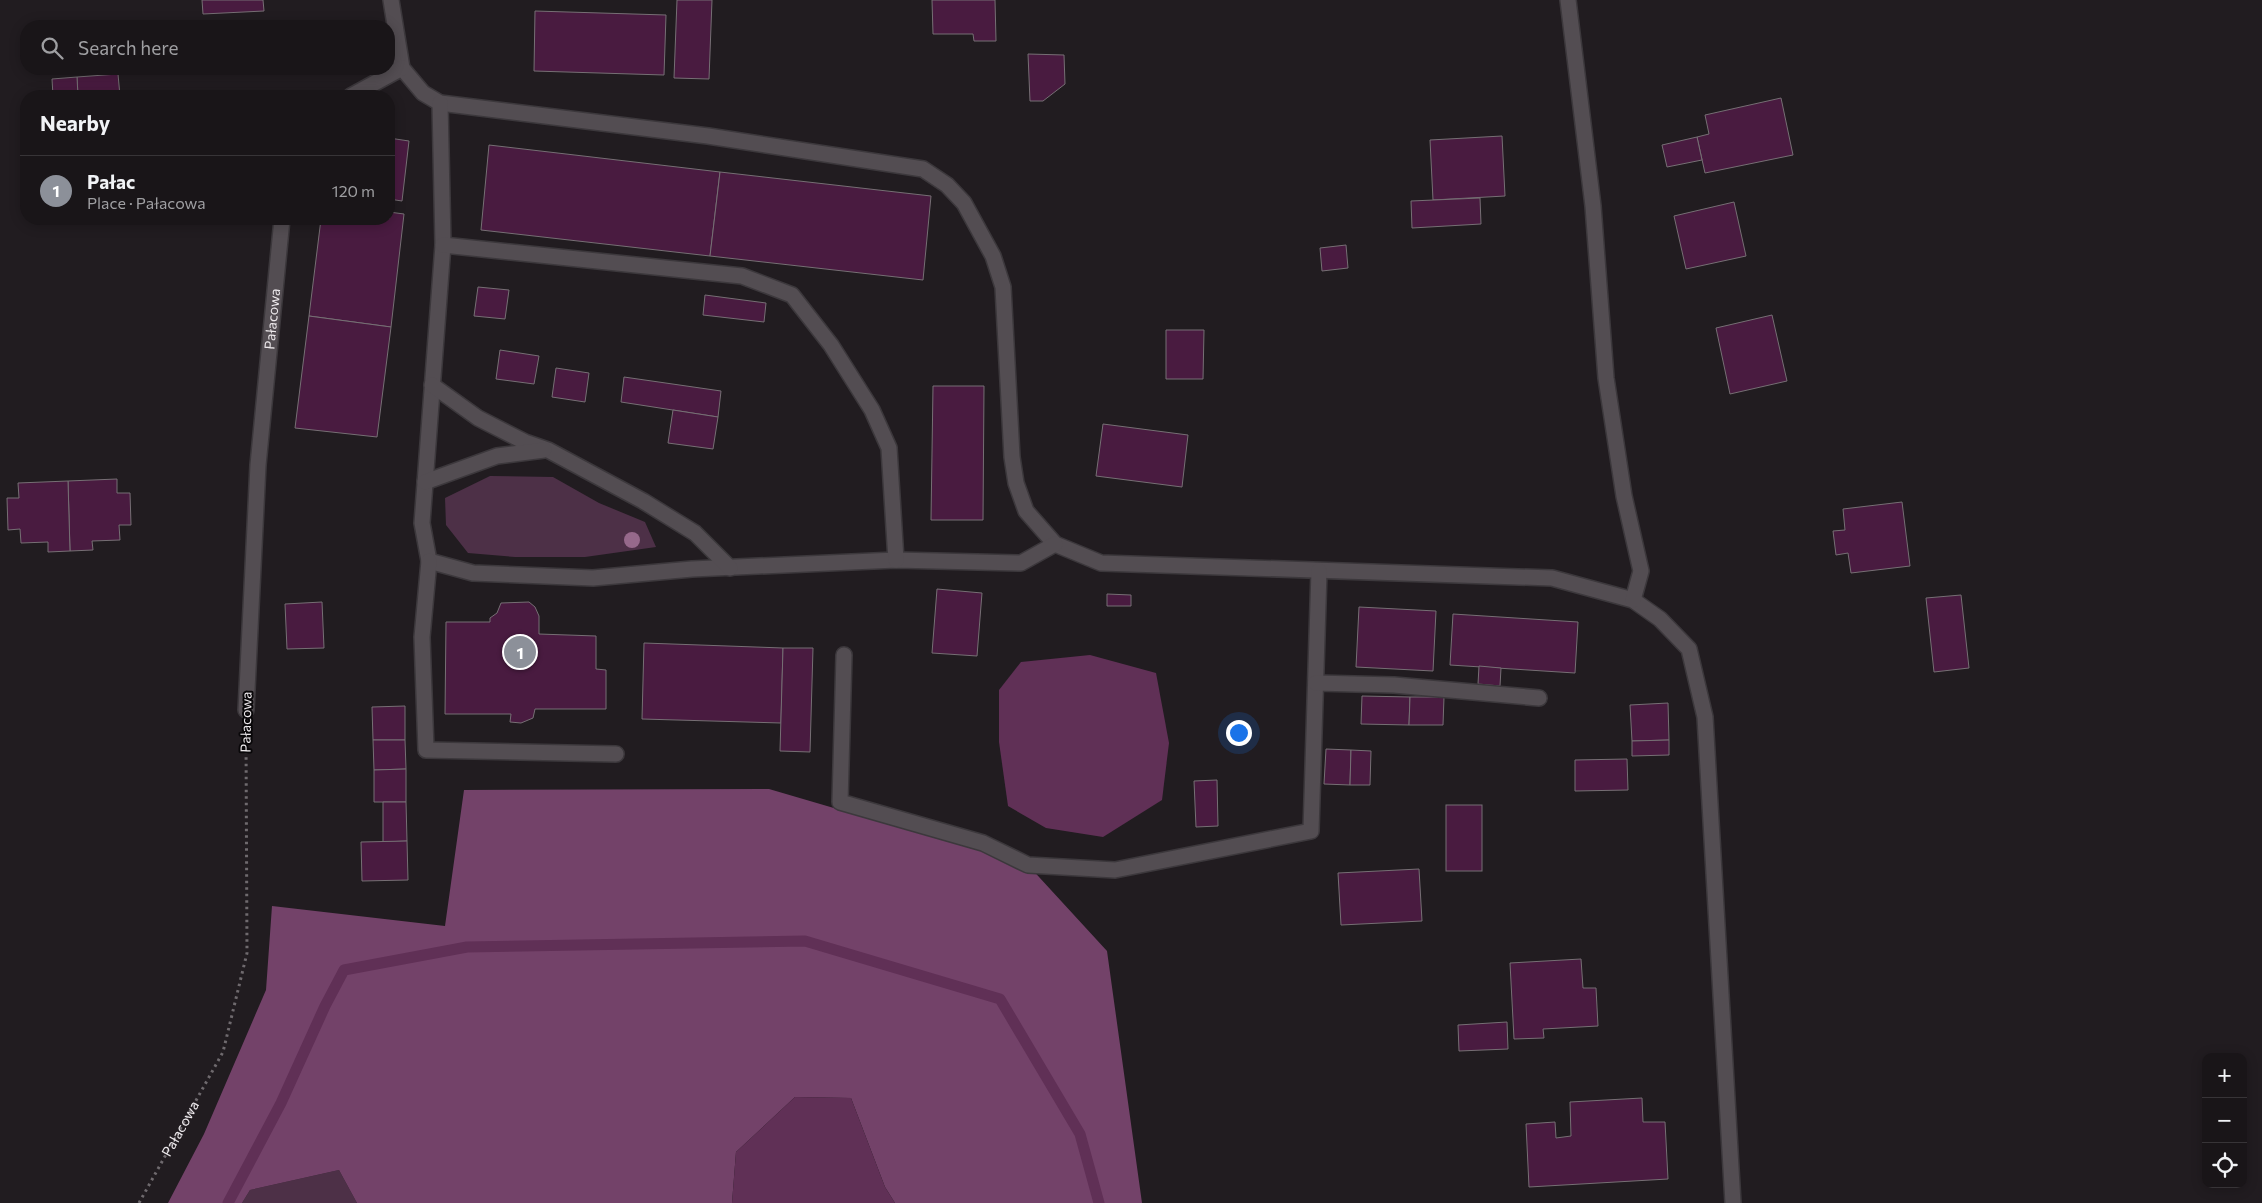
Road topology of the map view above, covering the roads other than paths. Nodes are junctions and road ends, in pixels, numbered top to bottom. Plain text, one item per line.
1 (391, 0) edge
2 (1568, 0) edge
3 (394, 20) edge
4 (395, 25) edge
5 (402, 68) junction
6 (395, 72) edge
7 (389, 75) edge
8 (362, 90) edge
9 (440, 103) junction
10 (281, 225) edge
11 (443, 245) junction
12 (432, 385) junction
13 (548, 450) junction
14 (425, 482) junction
15 (1055, 544) junction
16 (896, 560) junction
17 (429, 561) junction
18 (730, 568) junction
19 (1319, 571) junction
20 (1633, 600) junction
21 (844, 655) dead end
22 (1316, 683) junction
23 (1539, 698) dead end
24 (246, 710) road end
25 (616, 754) dead end
26 (1733, 1203) edge

1 - 3 street
2 - 20 street
4 - 5 street
5 - 6 street
5 - 9 street
7 - 8 street
9 - 11 street
9 - 15 street
10 - 24 street, Pałacowa
11 - 12 street
11 - 16 street
12 - 13 street
12 - 14 street
13 - 14 street
13 - 18 street
14 - 17 street
15 - 16 street
15 - 19 street
16 - 18 street
17 - 18 street
17 - 25 street
19 - 20 street
19 - 22 street
20 - 26 street
21 - 22 street
22 - 23 street

